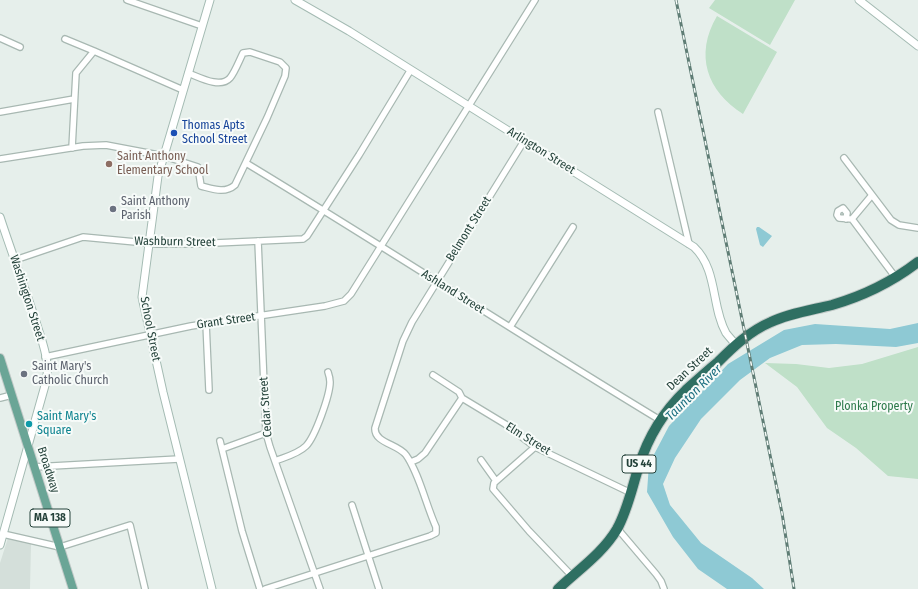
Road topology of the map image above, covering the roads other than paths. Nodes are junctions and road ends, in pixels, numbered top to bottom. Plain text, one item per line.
1 (127, 0) edge
2 (210, 0) edge
3 (295, 0) edge
4 (535, 0) edge
5 (859, 0) edge
6 (202, 26) junction
7 (0, 38) edge
8 (65, 39) dead end
9 (918, 46) edge
10 (20, 47) dead end
11 (94, 51) junction
12 (410, 70) junction
13 (188, 73) junction
14 (183, 90) junction
15 (74, 99) junction
16 (468, 106) junction
17 (0, 112) edge
18 (658, 112) dead end
19 (524, 141) junction
20 (72, 148) junction
21 (164, 156) junction
22 (844, 158) dead end
23 (0, 159) edge
24 (246, 163) junction
25 (872, 195) junction
26 (324, 210) junction
27 (0, 217) edge
28 (573, 227) dead end
29 (918, 228) edge
30 (258, 241) junction
31 (148, 244) junction
32 (689, 244) junction
33 (380, 247) junction
34 (15, 260) junction
35 (918, 262) edge
36 (896, 278) junction
37 (436, 282) junction
38 (262, 316) junction
39 (206, 323) junction
40 (510, 327) junction
41 (150, 335) junction
42 (736, 345) junction
43 (45, 356) junction
44 (0, 358) edge
45 (328, 372) dead end
46 (433, 374) dead end
47 (209, 390) dead end
48 (12, 395) junction
49 (0, 398) edge
50 (462, 398) junction
51 (660, 420) junction
52 (266, 433) junction
53 (220, 441) dead end
54 (28, 447) junction
55 (535, 447) junction
56 (222, 449) junction
57 (179, 459) junction
58 (481, 460) dead end
59 (275, 461) junction
60 (411, 462) junction
61 (34, 467) junction
62 (496, 481) junction
63 (631, 493) junction
64 (352, 505) dead end
65 (617, 528) junction
66 (3, 534) junction
67 (0, 545) edge
68 (60, 547) junction
69 (369, 556) junction
70 (315, 573) junction
71 (572, 576) junction
72 (561, 587) edge
73 (269, 588) edge
74 (73, 589) edge
75 (146, 589) edge
76 (212, 589) edge
77 (260, 589) edge
78 (320, 589) edge
79 (380, 589) edge
80 (664, 589) edge

1 - 6 street
2 - 6 street, School Street
3 - 12 street, Arlington Street
4 - 16 street, Grant Street
5 - 9 street
6 - 13 street, School Street
7 - 10 street
8 - 11 street
11 - 14 street
11 - 15 street
12 - 16 street, Arlington Street
12 - 26 street
13 - 14 street, School Street
13 - 24 street
14 - 21 street, School Street
15 - 17 street
15 - 20 street
16 - 19 street, Arlington Street
16 - 33 street, Grant Street
18 - 32 street
19 - 32 street, Arlington Street
19 - 37 street, Belmont Street
20 - 21 street
20 - 23 street
21 - 24 street
21 - 31 street, School Street
22 - 25 street
24 - 26 street, Ashland Street
25 - 29 street
25 - 36 street
26 - 30 street, Washburn Street
26 - 33 street, Ashland Street
27 - 34 street, Washington Street
28 - 40 street
30 - 31 street, Washburn Street
30 - 38 street, Cedar Street
31 - 34 street, Washburn Street
31 - 41 street, School Street
32 - 42 street, Arlington Street
33 - 37 street, Ashland Street
33 - 38 street, Grant Street
34 - 43 street, Washington Street
35 - 36 highway, Dean Street / US 44
36 - 42 highway, Dean Street / US 44
37 - 40 street, Ashland Street
37 - 60 street, Belmont Street
38 - 39 street, Grant Street
38 - 52 street, Cedar Street
39 - 41 street, Grant Street
39 - 47 street
40 - 51 street, Ashland Street
41 - 43 street, Grant Street
41 - 57 street, School Street
42 - 51 highway, Dean Street / US 44
43 - 54 street
44 - 48 main road, Broadway / MA 138
45 - 59 street
46 - 50 street, Elm Street
48 - 49 street
48 - 54 main road, Broadway / MA 138
50 - 55 street, Elm Street
50 - 60 street
51 - 63 highway, Dean Street / US 44
52 - 56 street
52 - 59 street, Cedar Street
53 - 56 street
54 - 61 main road, Broadway / MA 138
54 - 66 street
55 - 62 street
55 - 63 street, Elm Street
56 - 77 street
57 - 61 street
57 - 76 street, School Street
58 - 62 street
59 - 70 street, Cedar Street
60 - 69 street
61 - 68 main road, Broadway / MA 138
62 - 71 street
63 - 65 highway, Dean Street / US 44
64 - 69 street
65 - 71 highway, Dean Street / US 44
65 - 80 street
66 - 67 street
66 - 68 street
68 - 74 main road, Broadway / MA 138
68 - 75 street
69 - 70 street
69 - 79 street
70 - 73 street
70 - 78 street, Cedar Street
71 - 72 highway, Dean Street / US 44

